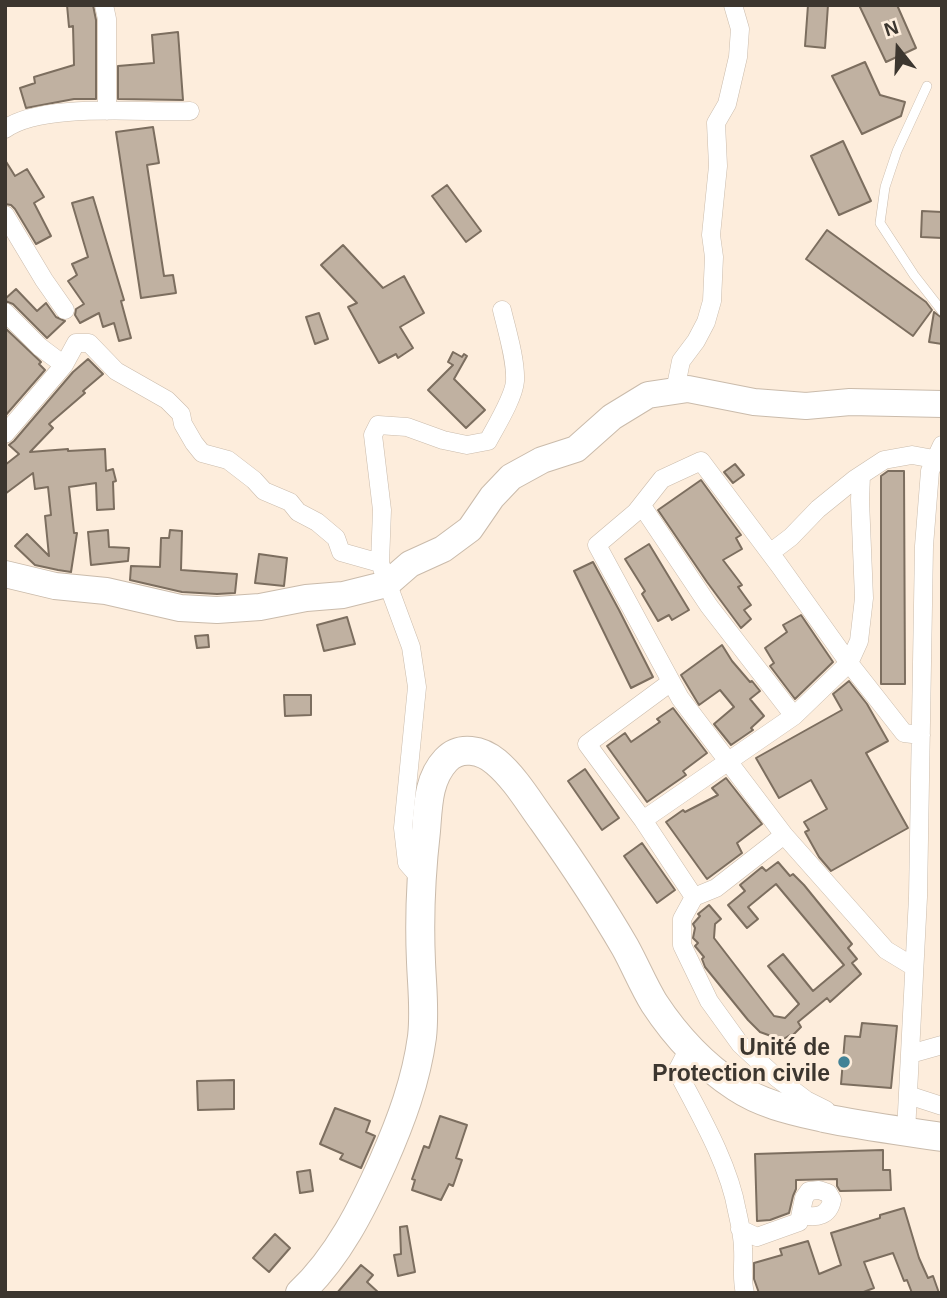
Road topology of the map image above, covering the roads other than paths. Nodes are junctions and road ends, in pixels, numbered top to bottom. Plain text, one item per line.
1 (104, 5) edge
2 (733, 5) edge
3 (927, 86) dead end
4 (107, 111) junction
5 (190, 111) dead end
6 (5, 129) edge
7 (5, 215) edge
8 (65, 310) dead end
9 (502, 310) dead end
10 (942, 311) edge
11 (5, 312) edge
12 (64, 365) junction
13 (675, 391) junction
14 (942, 404) edge
15 (5, 434) edge
16 (938, 452) edge
17 (861, 475) junction
18 (642, 506) junction
19 (926, 523) junction
20 (942, 538) edge
21 (770, 553) junction
22 (5, 573) edge
23 (383, 574) junction
24 (849, 663) junction
25 (671, 682) junction
26 (794, 716) junction
27 (921, 735) junction
28 (729, 761) junction
29 (643, 820) junction
30 (784, 835) junction
31 (421, 880) junction
32 (694, 897) junction
33 (914, 967) junction
34 (942, 1045) edge
35 (689, 1048) junction
36 (910, 1054) junction
37 (908, 1095) junction
38 (942, 1106) edge
39 (847, 1122) junction
40 (906, 1132) junction
41 (942, 1137) edge
42 (802, 1215) dead end
43 (740, 1229) junction
44 (300, 1293) edge
45 (745, 1293) edge

1 - 4 street
2 - 13 street
3 - 10 lane
4 - 5 street
4 - 6 street
7 - 8 street
9 - 23 street
11 - 12 street
12 - 15 street
12 - 23 street
13 - 14 street
13 - 23 street
16 - 17 street
16 - 19 street
17 - 21 street
17 - 24 street
18 - 21 street
18 - 25 street
18 - 26 street
19 - 20 street
19 - 27 street
21 - 24 street
22 - 23 street
23 - 31 street
24 - 26 street
24 - 27 street
25 - 28 street
25 - 29 street
26 - 28 street
27 - 33 street
28 - 29 street
28 - 30 street
29 - 32 street
30 - 32 street
30 - 33 street
31 - 35 main road
31 - 44 main road
32 - 39 street
33 - 36 street
34 - 36 street
35 - 39 main road
35 - 43 street
36 - 37 street
37 - 38 street
37 - 40 street
39 - 40 main road
40 - 41 main road
42 - 43 street
43 - 45 street

